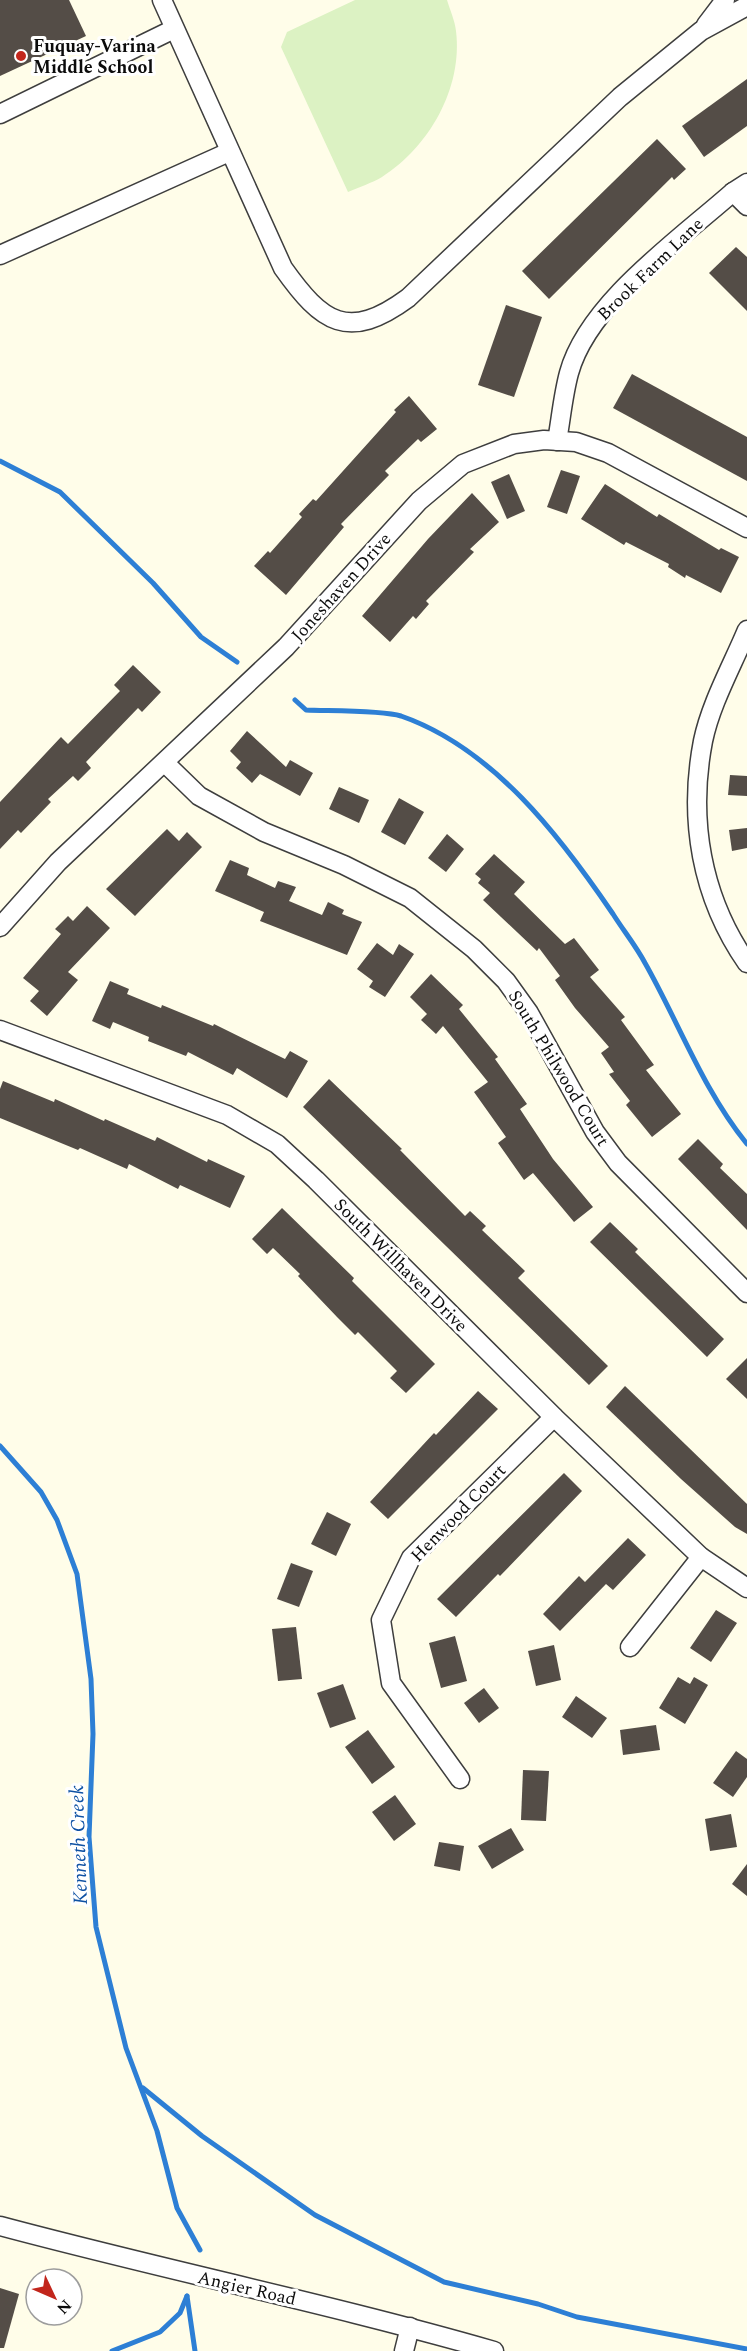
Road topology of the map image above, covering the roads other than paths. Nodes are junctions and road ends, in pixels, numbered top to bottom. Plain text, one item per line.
1 (162, 0) edge
2 (725, 0) edge
3 (747, 6) edge
4 (174, 29) junction
5 (701, 31) junction
6 (0, 114) edge
7 (230, 152) junction
8 (740, 187) edge
9 (747, 206) edge
10 (0, 255) edge
11 (556, 441) junction
12 (747, 528) edge
13 (747, 630) edge
14 (165, 763) junction
15 (0, 927) edge
16 (747, 963) edge
17 (0, 1030) edge
18 (747, 1293) edge
19 (554, 1417) junction
20 (701, 1557) junction
21 (747, 1588) edge
22 (630, 1647) dead end
23 (460, 1779) dead end
24 (0, 2226) edge
25 (410, 2326) junction
26 (404, 2351) edge
27 (494, 2351) edge

1 - 4 street
2 - 5 street
3 - 5 street
4 - 6 street
4 - 7 street
5 - 7 street
7 - 10 street
8 - 9 street
8 - 11 street, Brook Farm Lane
11 - 12 street, Joneshaven Drive
11 - 14 street, Joneshaven Drive
13 - 16 street
14 - 15 street, Joneshaven Drive
14 - 18 street, South Philwood Court
17 - 19 street, South Willhaven Drive
19 - 20 street, South Willhaven Drive
19 - 23 street, Henwood Court
20 - 21 street, South Willhaven Drive
20 - 22 street
24 - 25 street, Angier Road
25 - 26 street
25 - 27 street, Angier Road

